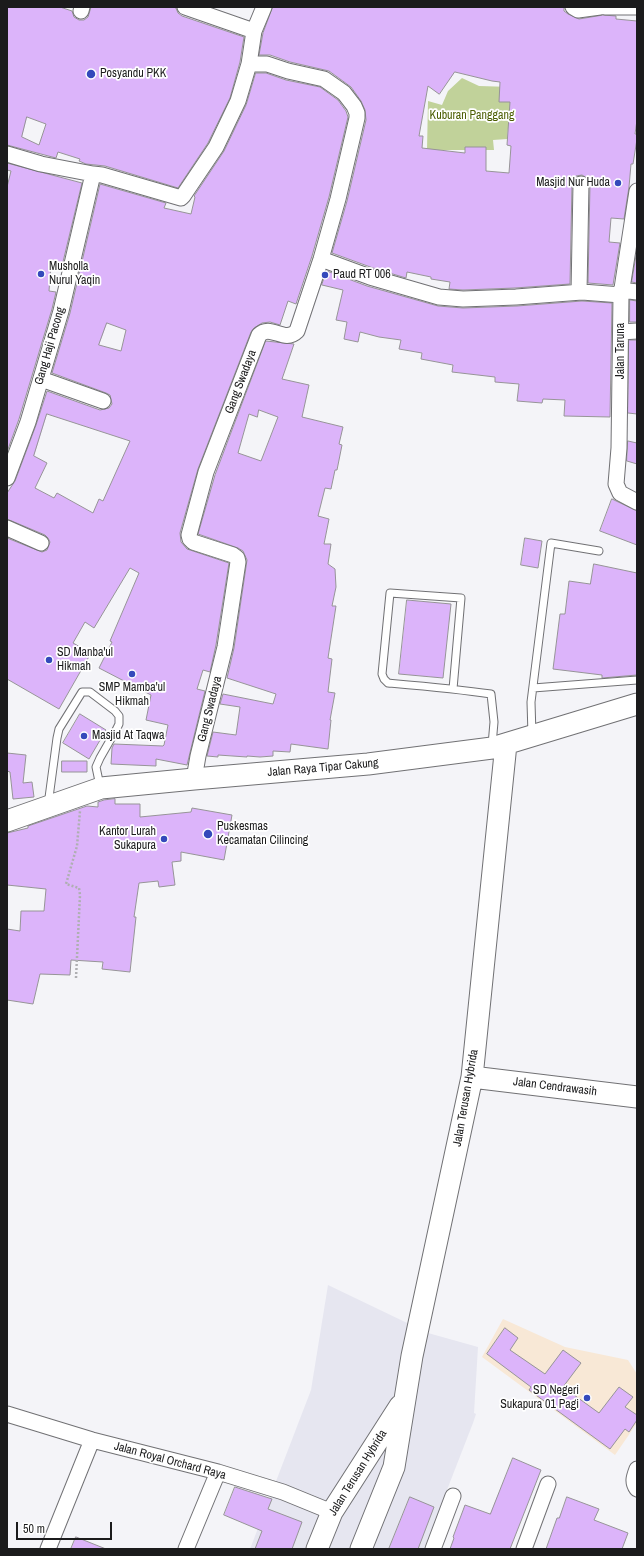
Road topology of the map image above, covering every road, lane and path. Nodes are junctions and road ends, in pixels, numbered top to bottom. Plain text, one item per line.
1 (185, 7) edge
2 (264, 7) edge
3 (573, 7) edge
4 (600, 7) edge
5 (605, 7) edge
6 (637, 7) edge
7 (254, 31) junction
8 (249, 64) junction
9 (7, 154) edge
10 (97, 174) junction
11 (581, 184) dead end
12 (637, 191) edge
13 (321, 259) junction
14 (579, 292) junction
15 (637, 292) edge
16 (621, 293) junction
17 (637, 331) edge
18 (621, 332) junction
19 (41, 379) junction
20 (103, 401) dead end
21 (7, 478) edge
22 (637, 502) edge
23 (7, 528) edge
24 (42, 543) dead end
25 (599, 551) dead end
26 (637, 680) edge
27 (533, 688) junction
28 (452, 689) junction
29 (637, 704) edge
30 (532, 736) junction
31 (499, 746) junction
32 (194, 779) junction
33 (101, 788) junction
34 (79, 795) junction
35 (47, 807) junction
36 (7, 821) edge
37 (76, 978) dead end
38 (472, 1077) junction
39 (637, 1097) edge
40 (404, 1400) junction
41 (7, 1414) edge
42 (92, 1440) junction
43 (637, 1469) edge
44 (218, 1472) junction
45 (548, 1484) dead end
46 (635, 1487) edge
47 (453, 1496) dead end
48 (332, 1512) junction
49 (48, 1549) edge
50 (186, 1549) edge
51 (318, 1549) edge
52 (361, 1549) edge
53 (433, 1549) edge
54 (524, 1549) edge

1 - 7 street
2 - 7 street
3 - 4 street
5 - 6 street
7 - 8 street
8 - 10 street
8 - 13 street, Gang Swadaya
9 - 10 street
10 - 19 street, Gang Haji Pacong
11 - 14 street
12 - 16 street, Jalan Taruna
13 - 14 street
13 - 32 street, Gang Swadaya
14 - 16 street
15 - 16 street
16 - 18 street, Jalan Taruna
17 - 18 street
18 - 22 street, Jalan Taruna
19 - 20 street
19 - 21 street, Gang Haji Pacong
23 - 24 street
25 - 27 lane
26 - 27 lane
27 - 30 lane
28 - 28 lane
28 - 31 lane
29 - 30 street, Jalan Raya Tipar Cakung
30 - 31 street, Jalan Raya Tipar Cakung
31 - 32 street, Jalan Raya Tipar Cakung
31 - 38 street, Jalan Terusan Hybrida
32 - 33 street, Jalan Raya Tipar Cakung
33 - 34 street, Jalan Raya Tipar Cakung
33 - 35 lane
34 - 35 street, Jalan Raya Tipar Cakung
34 - 37 path
35 - 36 street, Jalan Raya Tipar Cakung
38 - 39 street, Jalan Cendrawasih
38 - 40 street, Jalan Terusan Hybrida
40 - 48 street, Jalan Terusan Hybrida
40 - 52 street, Jalan Terusan Hybrida
41 - 42 street, Jalan Royal Orchard Raya
42 - 44 street, Jalan Royal Orchard Raya
42 - 49 street
43 - 46 street
44 - 48 street, Jalan Royal Orchard Raya
44 - 50 street
45 - 54 street
47 - 53 street
48 - 51 street, Jalan Terusan Hybrida

